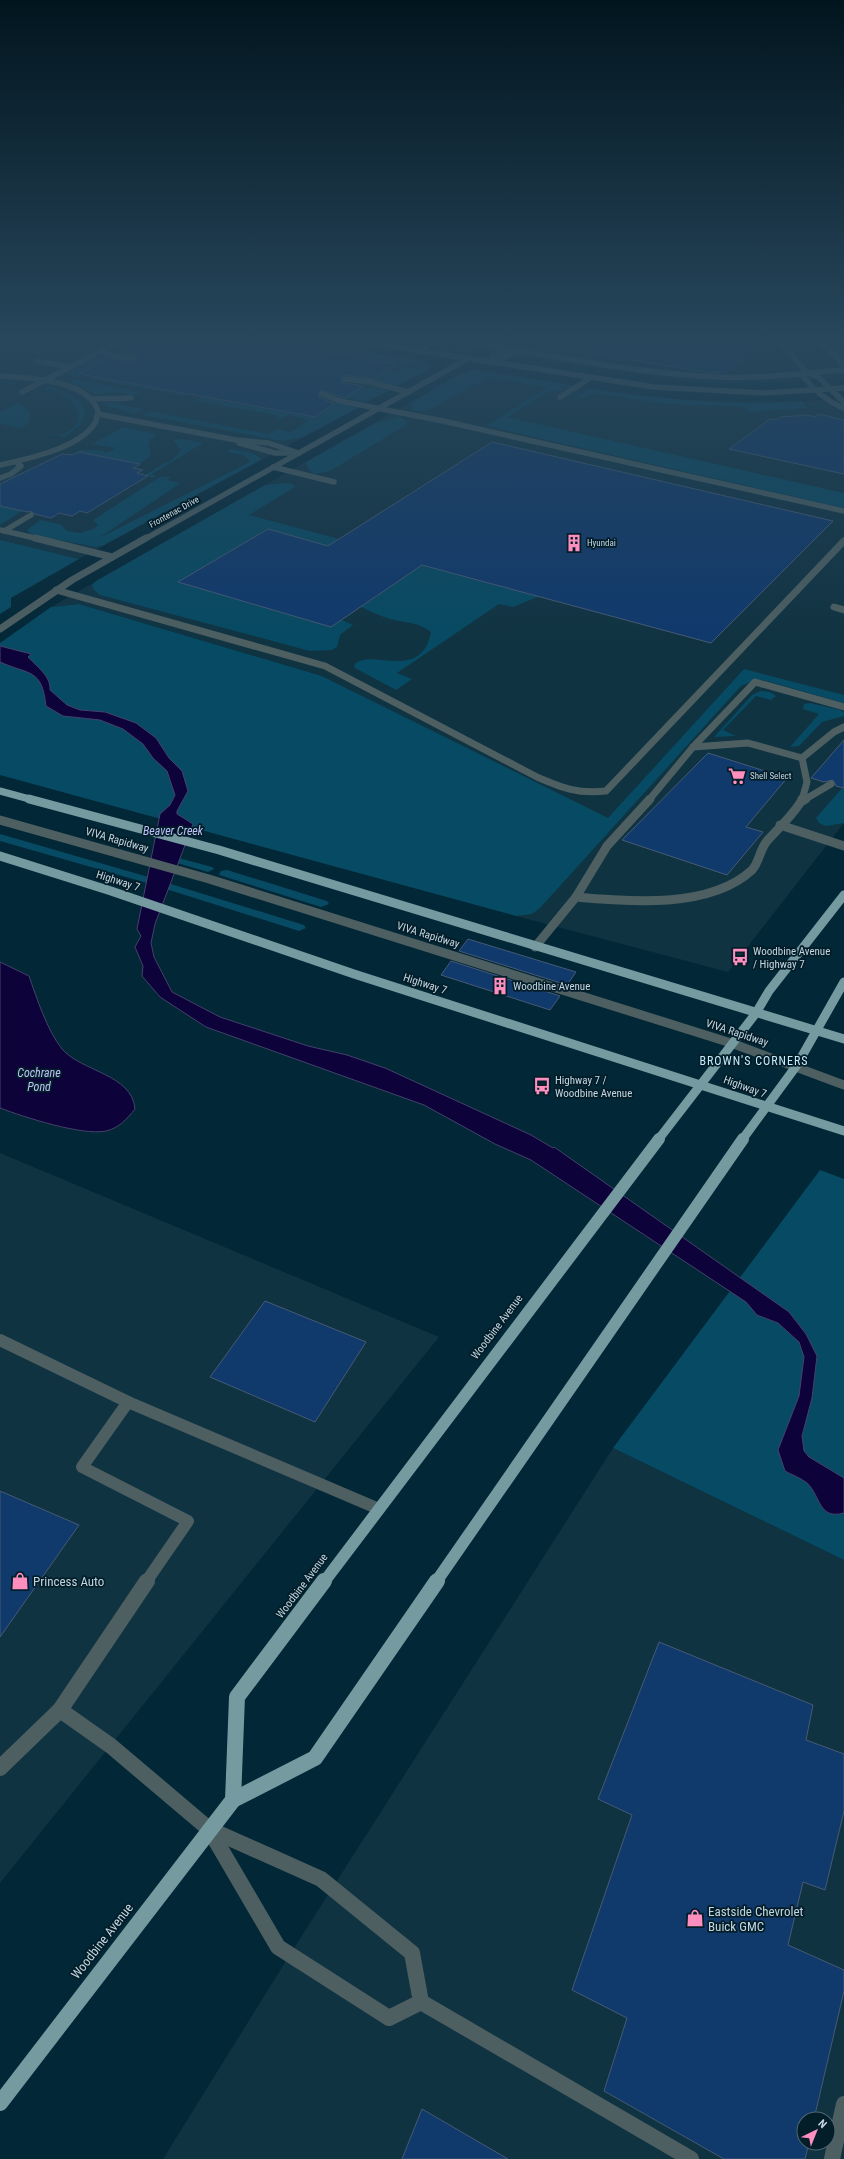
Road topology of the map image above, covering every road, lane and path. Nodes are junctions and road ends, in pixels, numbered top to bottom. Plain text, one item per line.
1 (77, 440) edge
2 (235, 440) edge
3 (323, 440) edge
4 (525, 440) edge
5 (299, 453) junction
6 (16, 462) junction
7 (0, 465) edge
8 (273, 467) junction
9 (0, 478) edge
10 (334, 482) dead end
11 (844, 511) edge
12 (30, 515) dead end
13 (2, 531) edge
14 (844, 541) edge
15 (112, 557) junction
16 (56, 590) junction
17 (834, 608) dead end
18 (844, 610) edge
19 (0, 629) edge
20 (844, 707) edge
21 (844, 727) edge
22 (693, 747) junction
23 (802, 758) junction
24 (831, 784) dead end
25 (0, 791) edge
26 (801, 802) junction
27 (0, 820) edge
28 (780, 825) junction
29 (844, 846) edge
30 (0, 856) edge
31 (844, 895) edge
32 (576, 898) junction
33 (535, 947) junction
34 (844, 982) edge
35 (756, 1013) junction
36 (818, 1031) junction
37 (844, 1039) edge
38 (731, 1043) junction
39 (797, 1066) junction
40 (701, 1084) junction
41 (844, 1085) edge
42 (766, 1107) junction
43 (844, 1131) edge
44 (0, 1340) edge
45 (128, 1402) junction
46 (379, 1509) junction
47 (60, 1710) junction
48 (0, 1768) edge
49 (232, 1800) junction
50 (210, 1830) junction
51 (422, 2002) junction
52 (0, 2103) edge
53 (844, 2104) edge
54 (691, 2159) edge
55 (832, 2159) edge

1 - 6 street
2 - 5 street
3 - 5 street, Frontenac Drive
4 - 11 street
5 - 8 street, Frontenac Drive
6 - 7 street
6 - 9 street
8 - 10 street
8 - 15 street, Frontenac Drive
12 - 13 street
13 - 15 street
14 - 16 street
15 - 16 street, Frontenac Drive
16 - 19 street, Frontenac Drive
17 - 18 street
20 - 22 street
21 - 23 street
22 - 23 street
22 - 32 street
23 - 26 street
24 - 26 street
25 - 33 main road
26 - 28 street
27 - 38 street, VIVA Rapidway
28 - 29 street
28 - 32 street
30 - 40 main road, Highway 7
31 - 35 main road, Woodbine Avenue
32 - 33 street
33 - 35 main road
34 - 36 main road, Woodbine Avenue
35 - 36 main road
35 - 38 main road, Woodbine Avenue
36 - 37 main road
36 - 39 main road, Woodbine Avenue
38 - 39 street, VIVA Rapidway
38 - 40 main road, Woodbine Avenue
39 - 41 street, VIVA Rapidway
39 - 42 main road, Woodbine Avenue
40 - 42 main road, Highway 7
40 - 46 main road, Woodbine Avenue
42 - 43 main road, Highway 7
42 - 49 main road, Woodbine Avenue
44 - 45 street
45 - 46 street
45 - 47 street
46 - 49 main road, Woodbine Avenue
47 - 48 street
47 - 50 street
49 - 50 main road, Woodbine Avenue
50 - 51 street
50 - 51 street
50 - 52 main road, Woodbine Avenue
51 - 54 street
53 - 55 street

